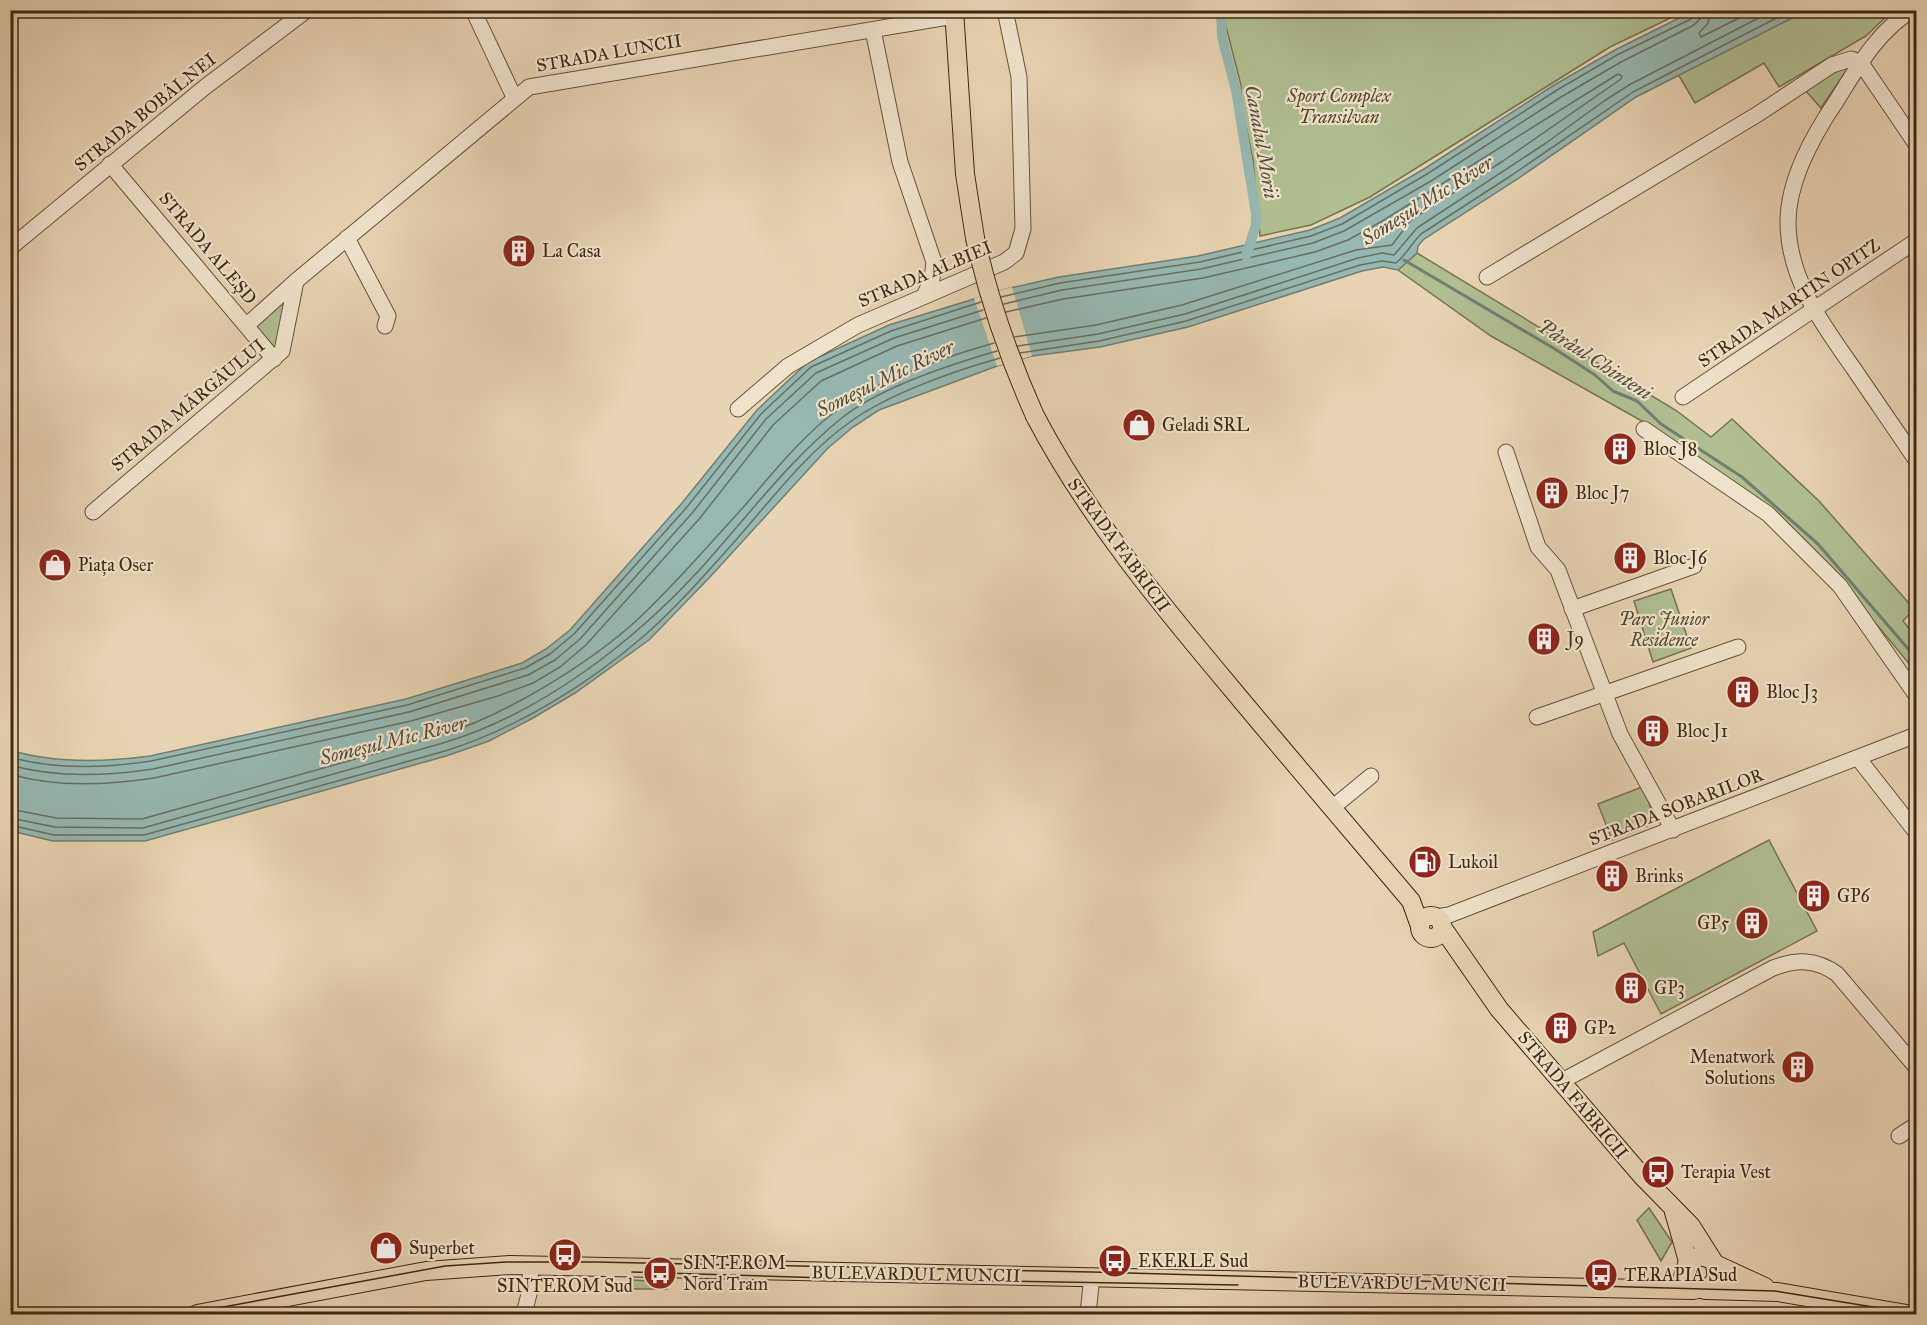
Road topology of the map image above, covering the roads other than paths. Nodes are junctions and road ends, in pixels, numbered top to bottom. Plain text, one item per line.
1 (473, 10) edge
2 (1005, 10) edge
3 (1913, 10) edge
4 (301, 12) edge
5 (954, 13) edge
6 (873, 30) junction
7 (1861, 63) junction
8 (514, 97) junction
9 (1917, 144) edge
10 (110, 164) junction
11 (347, 238) junction
12 (1917, 241) edge
13 (10, 248) edge
14 (934, 262) junction
15 (1487, 278) dead end
16 (965, 279) junction
17 (296, 281) junction
18 (925, 294) junction
19 (1813, 310) junction
20 (247, 325) junction
21 (385, 326) dead end
22 (274, 359) junction
23 (1683, 397) dead end
24 (738, 409) dead end
25 (1644, 429) dead end
26 (1506, 452) dead end
27 (1917, 460) edge
28 (93, 512) dead end
29 (1694, 566) dead end
30 (1572, 609) junction
31 (1738, 647) dead end
32 (1604, 694) junction
33 (1917, 695) edge
34 (1536, 717) dead end
35 (1917, 735) edge
36 (1858, 758) junction
37 (1371, 776) dead end
38 (1332, 807) junction
39 (1673, 830) junction
40 (1917, 832) edge
41 (1436, 923) junction
42 (1917, 1067) edge
43 (1562, 1081) junction
44 (1917, 1125) edge
45 (1899, 1136) dead end
46 (1673, 1211) junction
47 (1713, 1262) junction
48 (1687, 1263) junction
49 (531, 1266) junction
50 (1092, 1276) junction
51 (1640, 1288) junction
52 (1700, 1290) junction
53 (1778, 1292) junction
54 (198, 1314) edge
55 (524, 1314) edge
56 (1088, 1314) edge
57 (1907, 1314) edge

1 - 8 street
2 - 16 street, STRADA ALBIEI
3 - 7 street
4 - 10 street, STRADA BOBÂLNEI
5 - 6 street, STRADA LUNCII
5 - 38 main road, STRADA FABRICII, bridge
6 - 8 street, STRADA LUNCII
6 - 14 street
7 - 9 street
7 - 15 street
7 - 19 street
8 - 11 street, STRADA LUNCII
10 - 13 street, STRADA BOBÂLNEI
10 - 20 street, STRADA ALEȘD
11 - 17 street, STRADA LUNCII
11 - 21 street
12 - 19 street, STRADA MARTIN OPITZ
14 - 16 street
14 - 18 street
16 - 18 street, STRADA ALBIEI
17 - 20 street, STRADA LUNCII
17 - 22 street, STRADA MĂRGĂULUI
18 - 24 street, STRADA ALBIEI
19 - 23 street, STRADA MARTIN OPITZ
19 - 27 street
20 - 22 street, STRADA ALEȘD
22 - 28 street, STRADA MĂRGĂULUI
25 - 33 street
26 - 30 street
29 - 30 street
30 - 32 street
31 - 32 street
32 - 34 street
32 - 39 street
35 - 36 street, STRADA SOBARILOR
36 - 39 street, STRADA SOBARILOR
36 - 40 street
37 - 38 street
38 - 41 main road, STRADA FABRICII
39 - 41 street, STRADA SOBARILOR
41 - 43 main road, STRADA FABRICII
42 - 43 street
43 - 46 main road, STRADA FABRICII
44 - 45 street
46 - 47 main road, STRADA FABRICII
46 - 48 main road, STRADA FABRICII
47 - 48 main road
47 - 52 main road
47 - 53 main road, BULEVARDUL MUNCII
48 - 51 main road, BULEVARDUL MUNCII
48 - 52 main road
49 - 50 main road, BULEVARDUL MUNCII
49 - 54 main road, BULEVARDUL MUNCII
49 - 55 street
50 - 51 main road, BULEVARDUL MUNCII
50 - 56 street
51 - 52 main road, BULEVARDUL MUNCII
52 - 53 main road, BULEVARDUL MUNCII
53 - 57 main road, BULEVARDUL MUNCII

